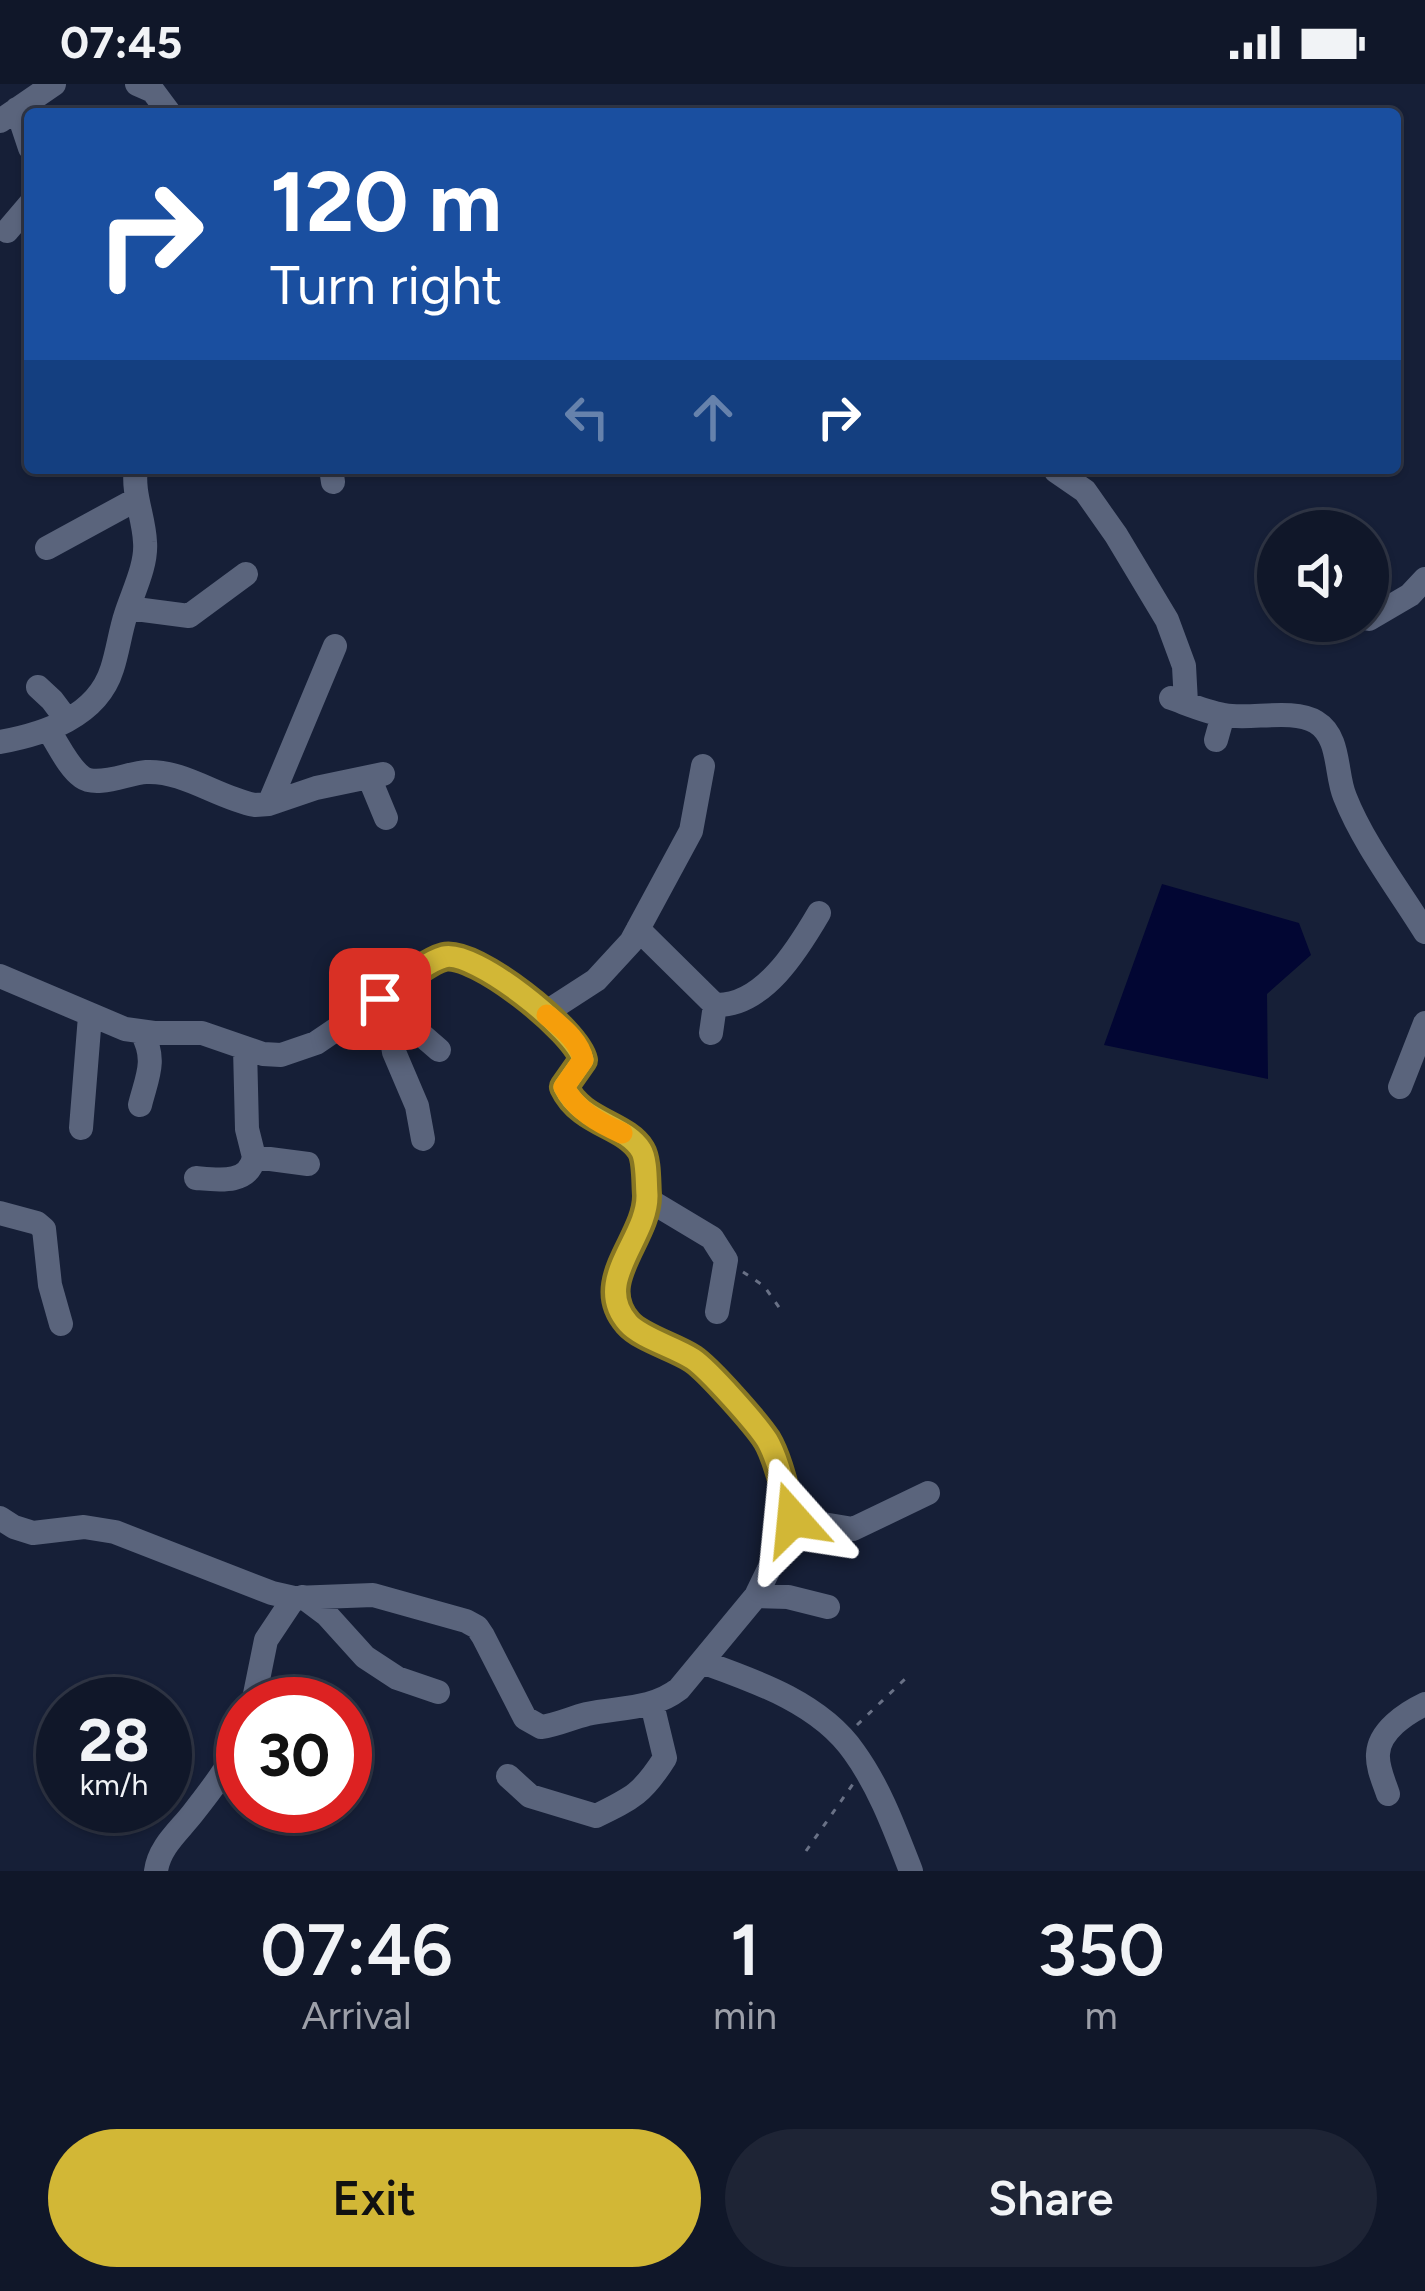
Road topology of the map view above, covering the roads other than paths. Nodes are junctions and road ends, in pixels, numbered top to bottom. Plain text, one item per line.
1 (54, 84) edge
2 (136, 84) edge
3 (166, 108) edge
4 (9, 115) edge
5 (24, 211) edge
6 (8, 231) dead end
7 (136, 474) edge
8 (1061, 474) edge
9 (137, 499) junction
10 (47, 548) dead end
11 (246, 574) dead end
12 (1425, 579) edge
13 (128, 608) junction
14 (1389, 608) edge
15 (335, 646) dead end
16 (38, 687) dead end
17 (58, 725) junction
18 (0, 742) edge
19 (703, 766) dead end
20 (268, 804) junction
21 (386, 818) dead end
22 (819, 913) dead end
23 (638, 929) junction
24 (1425, 932) edge
25 (0, 976) edge
26 (380, 999) junction
27 (715, 1006) junction
28 (545, 1013) junction
29 (90, 1016) junction
30 (407, 1023) junction
31 (1425, 1023) edge
32 (142, 1033) junction
33 (711, 1033) dead end
34 (245, 1048) junction
35 (439, 1050) dead end
36 (1400, 1087) dead end
37 (140, 1105) dead end
38 (81, 1128) dead end
39 (423, 1139) dead end
40 (254, 1157) junction
41 (308, 1164) dead end
42 (196, 1178) dead end
43 (647, 1199) junction
44 (0, 1213) edge
45 (717, 1312) dead end
46 (61, 1324) dead end
47 (928, 1493) dead end
48 (0, 1518) edge
49 (793, 1519) junction
50 (756, 1596) junction
51 (299, 1597) junction
52 (828, 1607) dead end
53 (701, 1662) junction
54 (258, 1677) edge
55 (438, 1692) dead end
56 (652, 1704) junction
57 (1425, 1704) edge
58 (508, 1776) dead end
59 (216, 1779) edge
60 (1388, 1794) dead end
61 (156, 1871) edge
62 (911, 1871) edge

1 - 4 street
2 - 3 street
5 - 6 street
7 - 9 street
8 - 24 street
9 - 10 street
9 - 13 street
11 - 13 street
12 - 14 street
13 - 17 street
15 - 20 street
16 - 17 street
17 - 18 street
17 - 20 street
19 - 23 street
20 - 21 street
22 - 27 street
23 - 27 street
23 - 28 street
25 - 29 street
26 - 28 street
26 - 30 street
26 - 34 street
27 - 33 street
28 - 43 street
29 - 32 street
29 - 38 street
30 - 35 street
30 - 39 street
31 - 36 street
32 - 34 street
32 - 37 street
34 - 40 street
40 - 41 street
40 - 42 street
43 - 45 street
43 - 49 street
44 - 46 street
47 - 49 street
48 - 51 street
49 - 50 street
50 - 52 street
50 - 53 street
51 - 54 street
51 - 55 street
51 - 56 street
53 - 56 street
53 - 62 street
56 - 58 street
57 - 60 street
59 - 61 street

